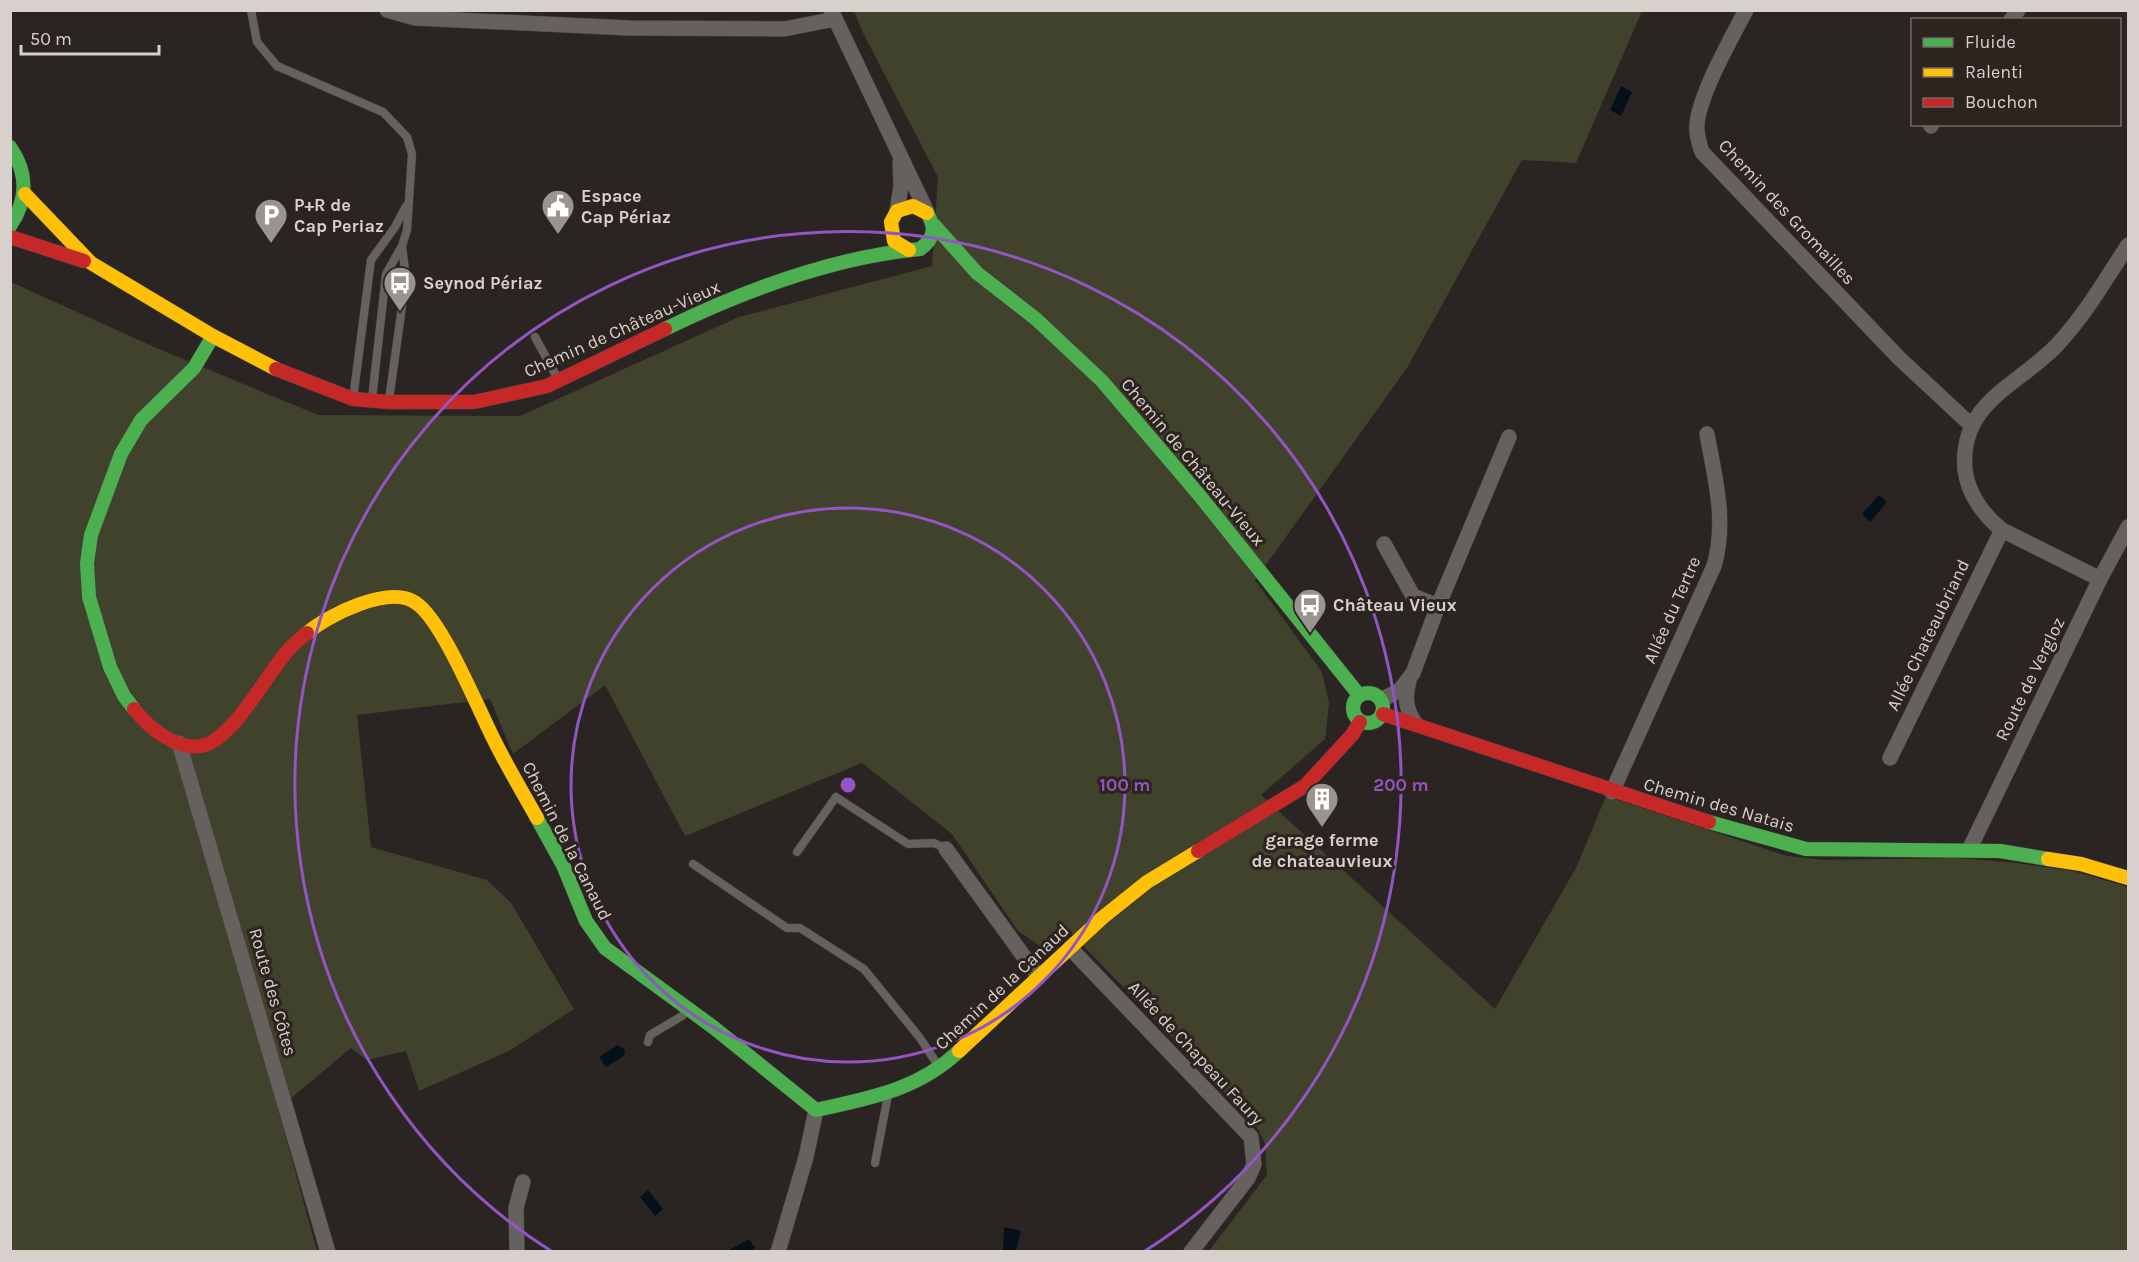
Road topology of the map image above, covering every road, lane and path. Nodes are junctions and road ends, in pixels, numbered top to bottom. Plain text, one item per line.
1 (251, 10) edge
2 (387, 10) edge
3 (1746, 10) edge
4 (833, 15) edge
5 (10, 147) edge
6 (899, 156) junction
7 (25, 194) junction
8 (407, 205) junction
9 (894, 217) junction
10 (931, 218) junction
11 (10, 226) edge
12 (10, 237) edge
13 (2128, 245) edge
14 (402, 246) junction
15 (915, 249) junction
16 (837, 262) junction
17 (91, 263) junction
18 (977, 273) junction
19 (213, 336) junction
20 (536, 337) dead end
21 (558, 380) junction
22 (353, 399) junction
23 (372, 401) junction
24 (389, 402) junction
25 (1971, 424) junction
26 (1707, 434) dead end
27 (1509, 437) dead end
28 (2128, 527) edge
29 (2002, 530) junction
30 (1384, 544) dead end
31 (2100, 579) junction
32 (1438, 606) junction
33 (1410, 679) junction
34 (1359, 695) junction
35 (1382, 707) junction
36 (1360, 722) junction
37 (1415, 723) junction
38 (179, 743) junction
39 (1890, 758) dead end
40 (1612, 792) junction
41 (946, 849) joint
42 (1969, 850) junction
43 (797, 852) dead end
44 (693, 864) dead end
45 (2128, 878) edge
46 (1071, 948) junction
47 (1038, 976) junction
48 (688, 1008) junction
49 (648, 1042) dead end
50 (940, 1069) junction
51 (888, 1094) junction
52 (816, 1110) junction
53 (875, 1163) dead end
54 (523, 1182) dead end
55 (328, 1251) edge
56 (517, 1251) edge
57 (778, 1251) edge
58 (1191, 1251) edge

1 - 8 lane
2 - 4 street
3 - 25 street, Chemin des Gromailles
4 - 6 street
5 - 7 street
6 - 9 street
6 - 10 street
7 - 11 street
7 - 17 street, Chemin de Château-Vieux
8 - 14 lane
8 - 22 lane
9 - 10 street
9 - 15 street
9 - 16 street, Chemin de Château-Vieux
10 - 15 street
10 - 18 street, Chemin de Château-Vieux
12 - 17 street, Chemin de Château-Vieux
13 - 25 street
14 - 23 lane
14 - 24 lane
15 - 16 street, Chemin de Château-Vieux
15 - 18 street, Chemin de Château-Vieux
16 - 21 street, Chemin de Château-Vieux
17 - 19 street, Chemin de Château-Vieux
18 - 34 street, Chemin de Château-Vieux
19 - 22 street, Chemin de Château-Vieux
19 - 38 street, Chemin de la Canaud
20 - 21 lane
21 - 24 street, Chemin de Château-Vieux
22 - 23 street, Chemin de Château-Vieux
23 - 24 street, Chemin de Château-Vieux
25 - 29 street
26 - 40 street, Allée du Tertre
27 - 32 street
28 - 31 street, Route de Vergloz
29 - 31 street
29 - 39 street, Allée Chateaubriand
30 - 32 street
31 - 42 street, Route de Vergloz
32 - 33 street
33 - 35 street
33 - 37 street
34 - 35 street
34 - 36 street
35 - 36 street
35 - 37 street, Chemin des Natais
36 - 46 street, Chemin de la Canaud
37 - 40 street, Chemin des Natais
38 - 48 street, Chemin de la Canaud
38 - 55 street, Route des Côtes
40 - 42 street, Chemin des Natais
41 - 43 lane
41 - 47 street
42 - 45 street, Chemin des Natais
44 - 50 lane
46 - 47 street, Chemin de la Canaud
46 - 58 street, Allée de Chapeau Faury
47 - 50 street, Chemin de la Canaud
48 - 49 lane
48 - 52 street, Chemin de la Canaud
50 - 51 street, Chemin de la Canaud
51 - 52 street, Chemin de la Canaud
51 - 53 lane
52 - 57 street
54 - 56 street

